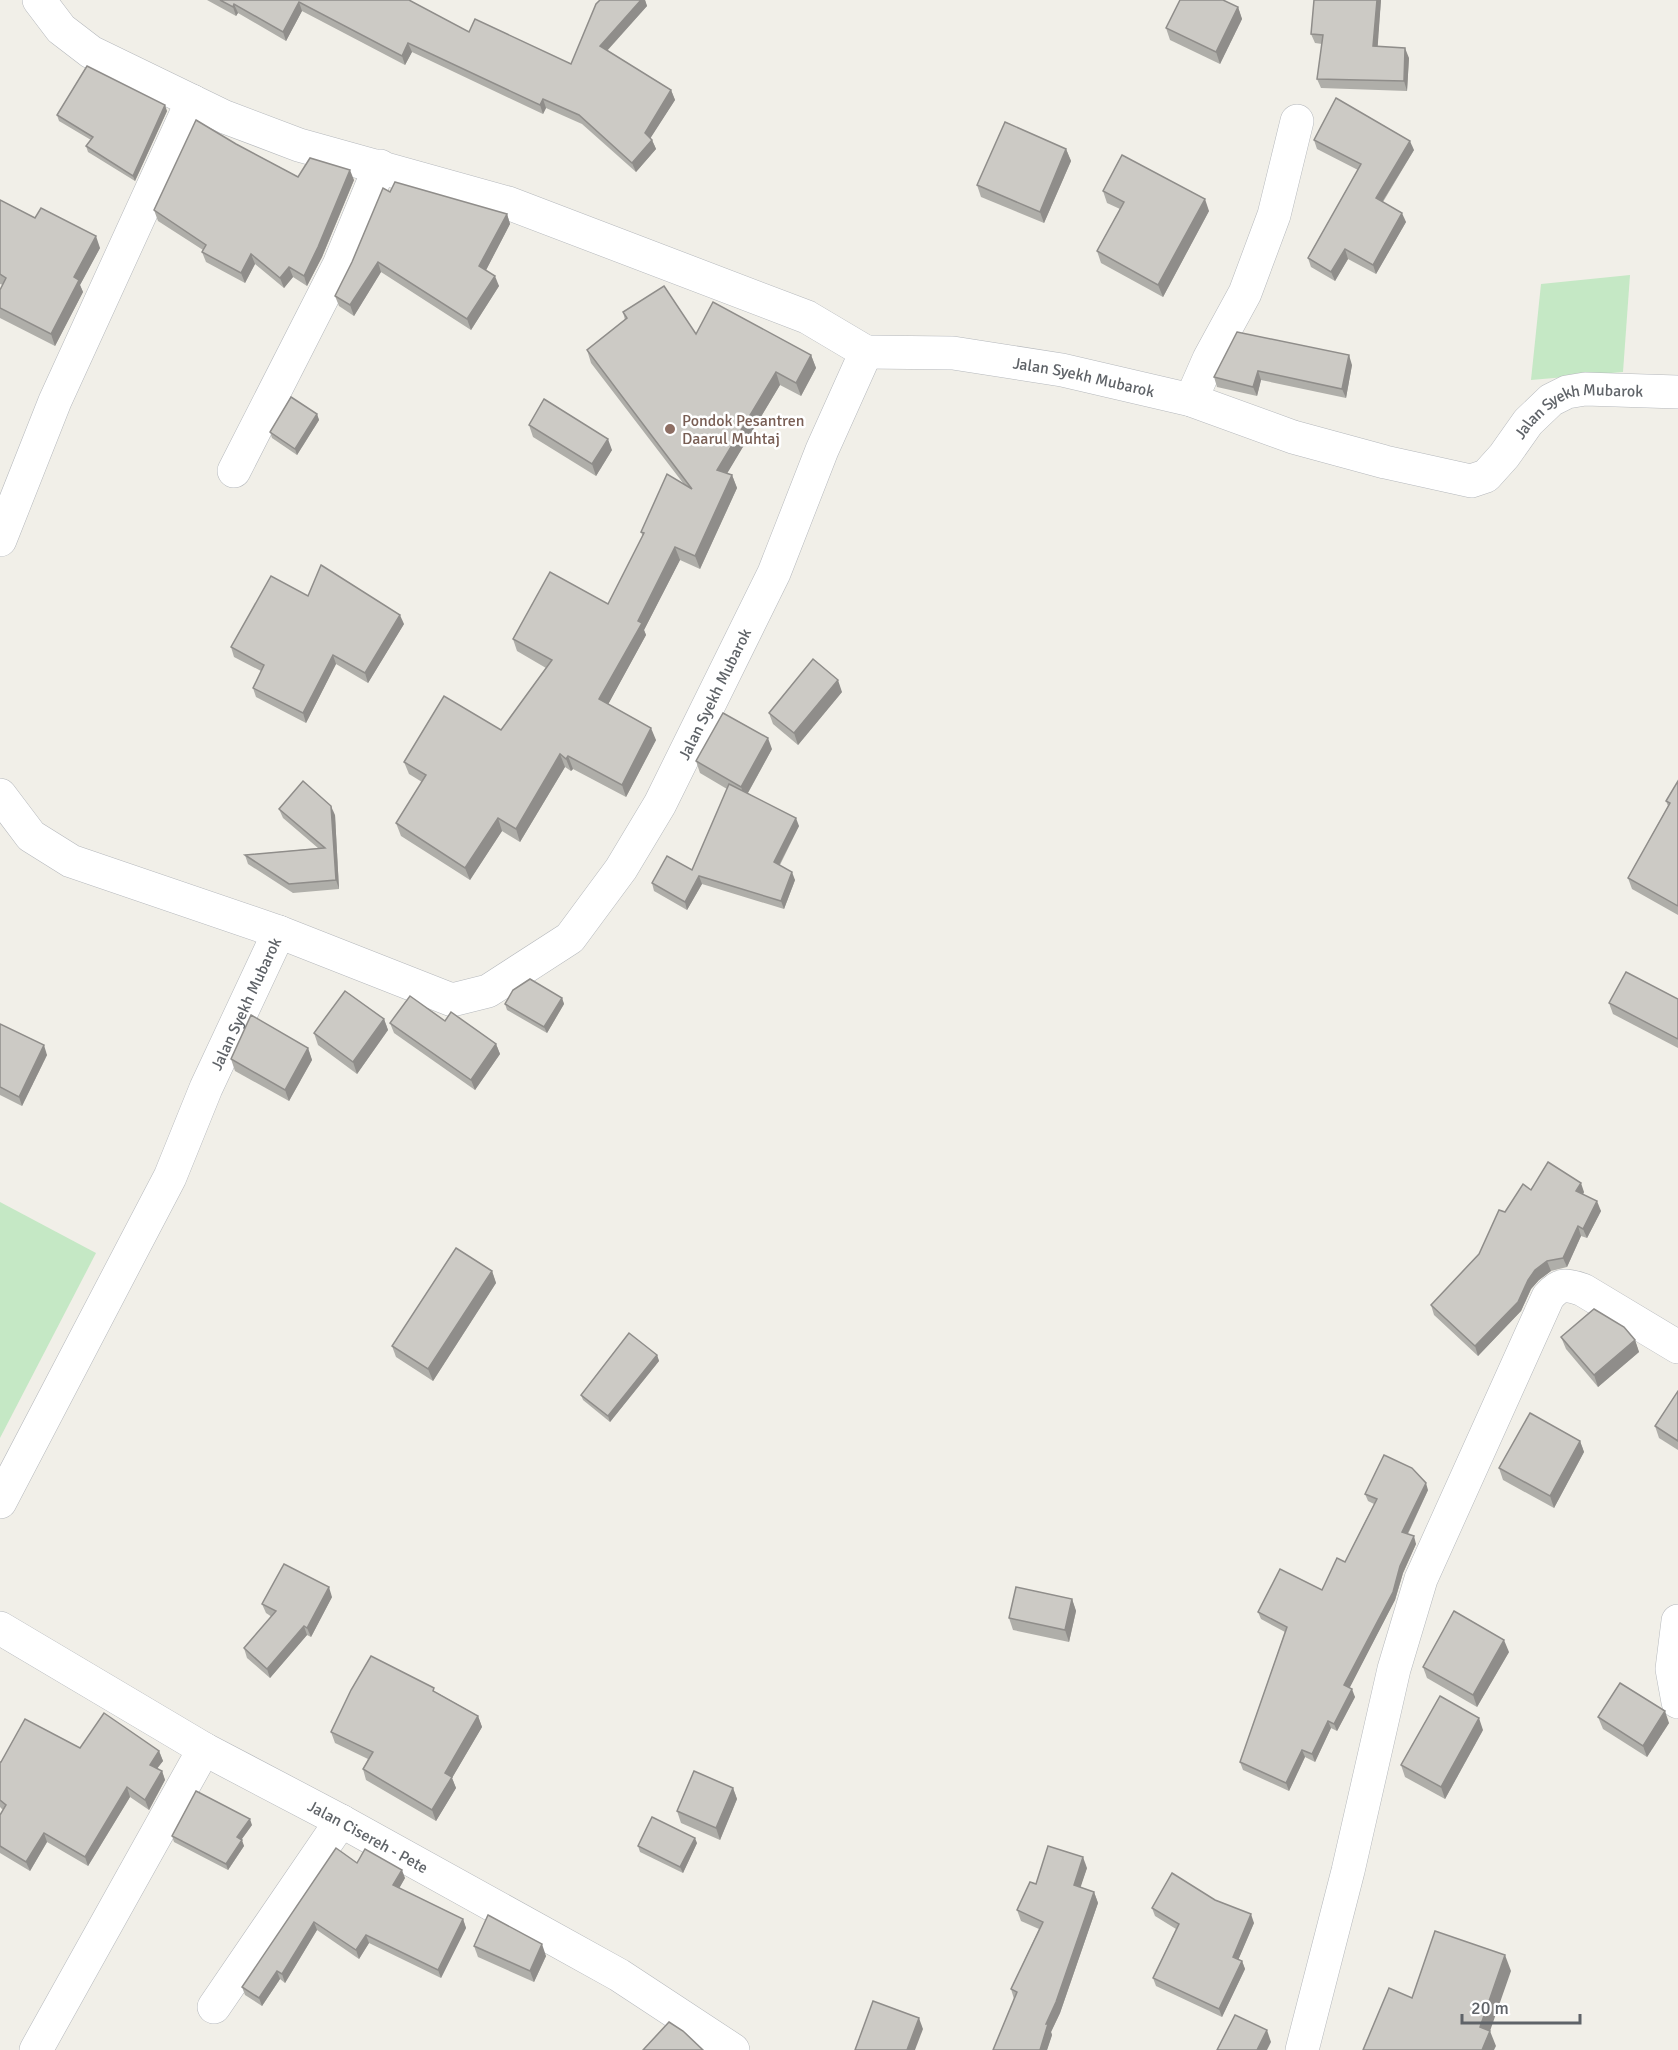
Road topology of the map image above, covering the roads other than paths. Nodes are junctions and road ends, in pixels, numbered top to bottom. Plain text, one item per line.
1 (39, 0) edge
2 (192, 101) junction
3 (1297, 121) dead end
4 (380, 166) junction
5 (866, 352) junction
6 (1678, 392) edge
7 (1191, 400) junction
8 (234, 471) dead end
9 (0, 540) edge
10 (0, 795) edge
11 (279, 932) junction
12 (1678, 1347) edge
13 (0, 1502) edge
14 (1678, 1621) edge
15 (0, 1628) edge
16 (1678, 1702) edge
17 (204, 1749) junction
18 (341, 1821) junction
19 (214, 2007) dead end
20 (36, 2050) edge
21 (733, 2050) edge
22 (1302, 2050) edge

1 - 2 street
2 - 4 street
2 - 9 street
3 - 7 street
4 - 5 street
4 - 8 street
5 - 7 street, Jalan Syekh Mubarok
5 - 11 street, Jalan Syekh Mubarok
6 - 7 street, Jalan Syekh Mubarok
10 - 11 street
11 - 13 street, Jalan Syekh Mubarok
12 - 22 street
14 - 16 street
15 - 17 street, Jalan Cisereh - Pete
17 - 18 street, Jalan Cisereh - Pete
17 - 20 street
18 - 19 street
18 - 21 street, Jalan Cisereh - Pete

